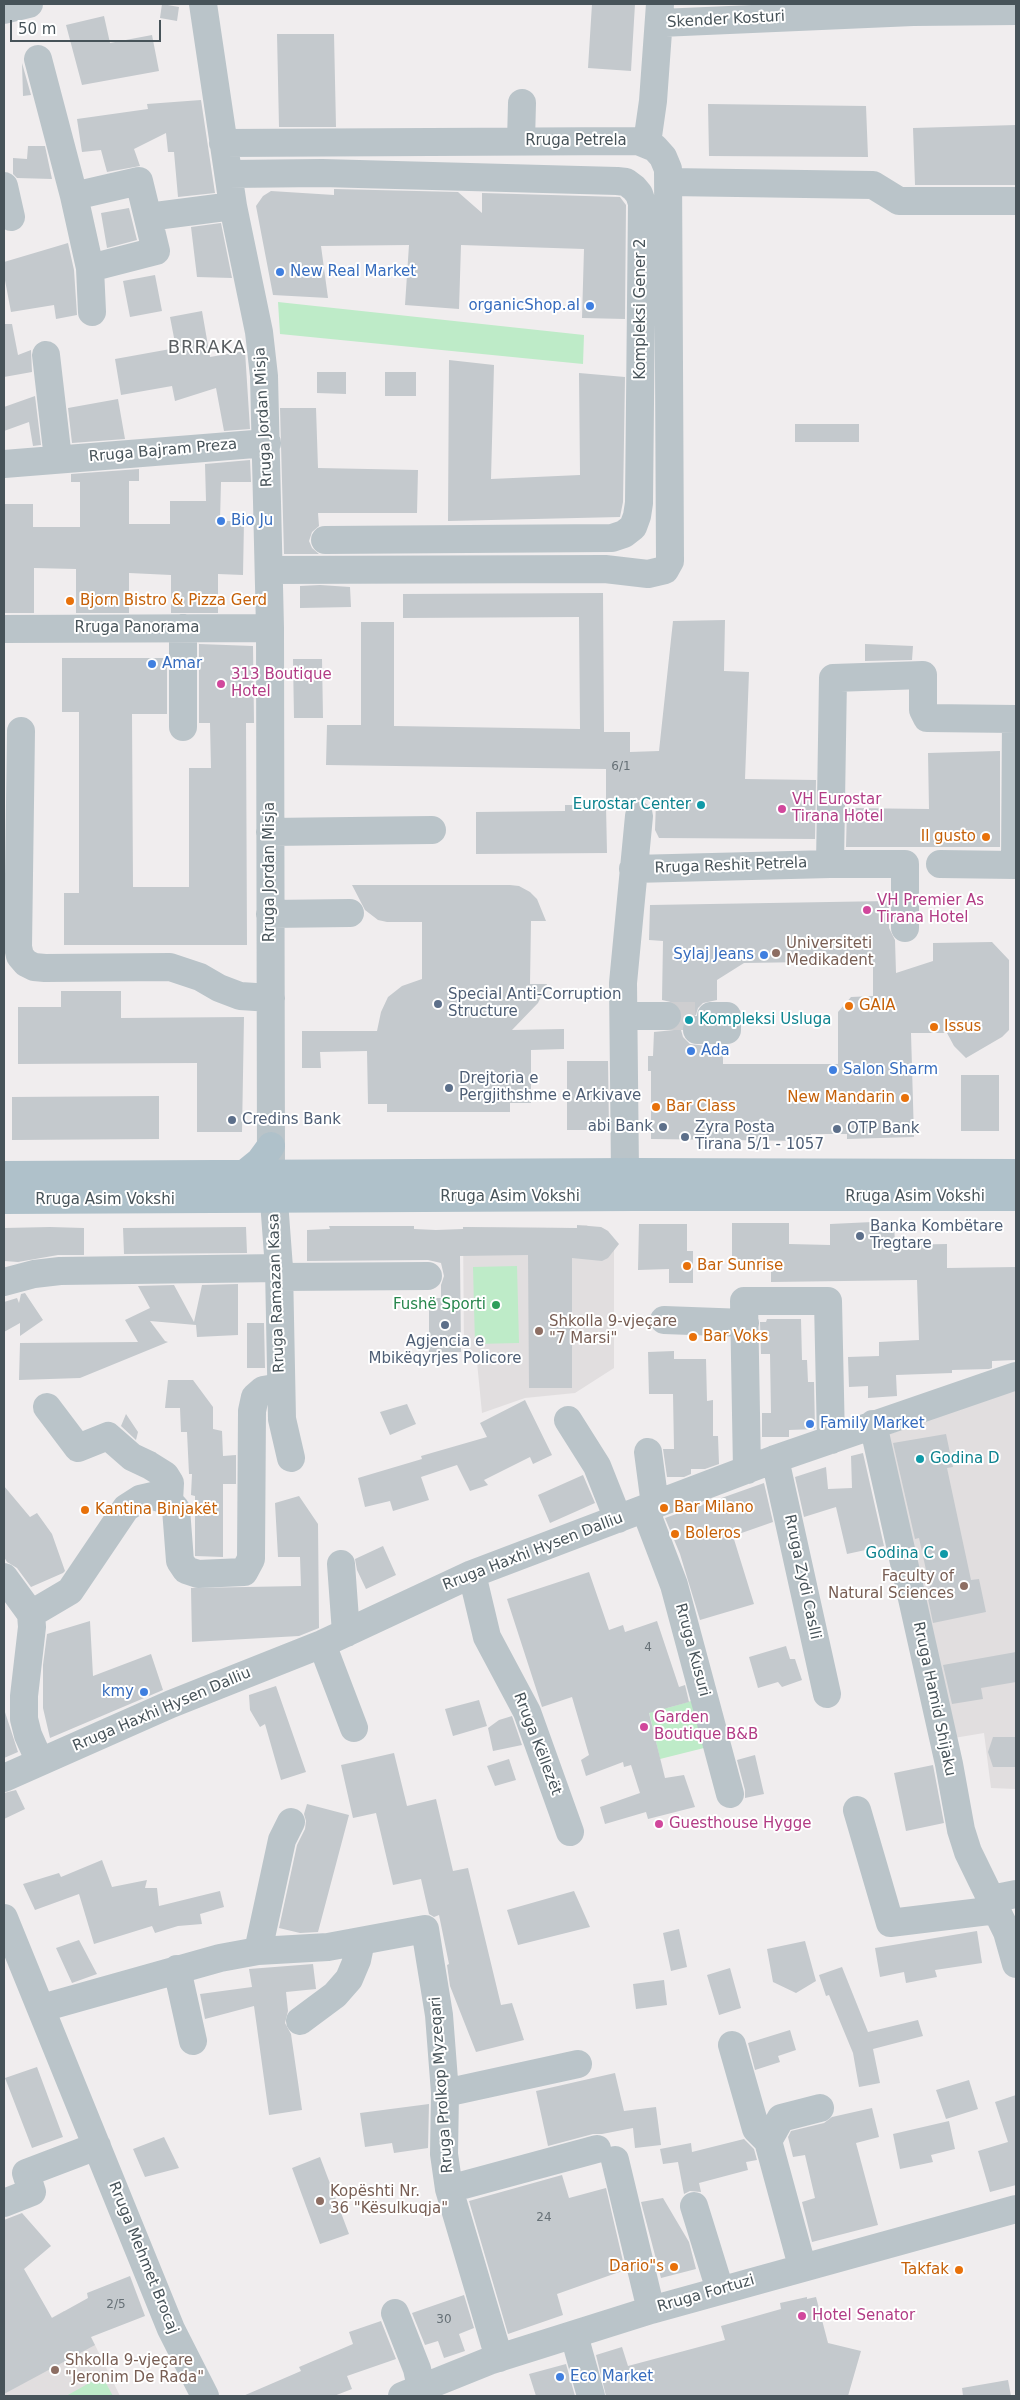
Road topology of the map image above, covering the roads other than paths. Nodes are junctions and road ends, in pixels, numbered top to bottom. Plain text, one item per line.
1 (29, 4) edge
2 (203, 4) edge
3 (943, 8) edge
4 (4, 10) edge
5 (1016, 11) edge
6 (660, 14) edge
7 (38, 59) dead end
8 (522, 102) dead end
9 (522, 141) junction
10 (223, 143) junction
11 (647, 143) junction
12 (228, 174) junction
13 (669, 182) junction
14 (4, 186) edge
15 (74, 196) junction
16 (1016, 201) edge
17 (233, 206) junction
18 (11, 217) dead end
19 (148, 217) junction
20 (90, 268) junction
21 (92, 312) dead end
22 (46, 356) dead end
23 (267, 443) junction
24 (58, 459) junction
25 (4, 464) edge
26 (325, 540) dead end
27 (269, 570) junction
28 (184, 628) junction
29 (270, 628) junction
30 (4, 629) edge
31 (183, 728) dead end
32 (21, 731) dead end
33 (639, 816) dead end
34 (432, 830) dead end
35 (270, 832) junction
36 (830, 864) junction
37 (940, 864) dead end
38 (633, 869) junction
39 (350, 913) dead end
40 (270, 914) junction
41 (905, 928) dead end
42 (271, 998) junction
43 (624, 1023) junction
44 (660, 1023) tunnel mouth
45 (271, 1146) junction
46 (625, 1172) junction
47 (1016, 1173) edge
48 (244, 1174) junction
49 (4, 1175) edge
50 (273, 1186) junction
51 (1016, 1198) edge
52 (4, 1200) edge
53 (279, 1272) junction
54 (428, 1276) dead end
55 (4, 1282) edge
56 (664, 1320) dead end
57 (744, 1323) junction
58 (1016, 1376) edge
59 (281, 1387) junction
60 (47, 1408) dead end
61 (568, 1420) dead end
62 (873, 1424) junction
63 (831, 1440) junction
64 (648, 1452) dead end
65 (291, 1458) dead end
66 (775, 1459) junction
67 (747, 1470) junction
68 (169, 1501) junction
69 (650, 1507) junction
70 (618, 1519) junction
71 (341, 1564) dead end
72 (472, 1574) junction
73 (4, 1577) edge
74 (31, 1614) junction
75 (334, 1638) junction
76 (827, 1694) dead end
77 (354, 1728) dead end
78 (40, 1762) junction
79 (4, 1778) edge
80 (730, 1794) dead end
81 (857, 1810) dead end
82 (291, 1822) dead end
83 (570, 1832) dead end
84 (1002, 1901) edge
85 (4, 1918) edge
86 (361, 1941) junction
87 (258, 1951) junction
88 (1016, 1964) edge
89 (177, 1969) junction
90 (42, 2008) junction
91 (300, 2021) dead end
92 (193, 2041) dead end
93 (732, 2045) dead end
94 (578, 2064) dead end
95 (445, 2093) junction
96 (820, 2108) dead end
97 (768, 2141) junction
98 (97, 2146) junction
99 (449, 2189) junction
100 (4, 2203) edge
101 (694, 2206) dead end
102 (1016, 2209) edge
103 (802, 2266) junction
104 (720, 2290) junction
105 (650, 2310) junction
106 (395, 2313) dead end
107 (574, 2335) junction
108 (499, 2358) junction
109 (415, 2394) edge
110 (205, 2396) edge
111 (591, 2396) edge

1 - 4 street
2 - 10 street, Rruga Jordan Misja
3 - 5 street, Skender Kosturi
3 - 6 street, Skender Kosturi
6 - 11 street, Skender Kosturi
7 - 15 street
8 - 9 street
9 - 10 street, Rruga Petrela
9 - 11 street, Rruga Petrela
10 - 12 street, Rruga Jordan Misja
11 - 13 street, Rruga Petrela
12 - 17 street, Rruga Jordan Misja
12 - 26 street, Kompleksi Gener 2
13 - 16 street
13 - 27 street, Rruga Petrela
14 - 18 street
15 - 19 street
15 - 20 street
17 - 19 street
17 - 23 street, Rruga Jordan Misja
19 - 20 street
20 - 21 street
22 - 24 street
23 - 24 street, Rruga Bajram Preza
23 - 27 street, Rruga Jordan Misja
24 - 25 street, Rruga Bajram Preza
27 - 29 street, Rruga Jordan Misja
28 - 29 street, Rruga Panorama
28 - 30 street, Rruga Panorama
28 - 31 street
29 - 35 street, Rruga Jordan Misja
32 - 42 street
33 - 38 street, Rruga Reshit Petrela
34 - 35 street
35 - 40 street, Rruga Jordan Misja
36 - 37 street
36 - 38 street, Rruga Reshit Petrela
36 - 41 street, Rruga Reshit Petrela
38 - 43 street, Rruga Reshit Petrela
39 - 40 street
40 - 42 street, Rruga Jordan Misja
42 - 45 street, Rruga Jordan Misja
43 - 44 street
43 - 46 street, Rruga Reshit Petrela
45 - 48 main road
45 - 50 street, Rruga Jordan Misja
46 - 47 main road, Rruga Asim Vokshi
46 - 50 main road, Rruga Asim Vokshi
48 - 49 main road, Rruga Asim Vokshi
48 - 50 main road, Rruga Asim Vokshi
50 - 51 main road, Rruga Asim Vokshi
50 - 52 main road, Rruga Asim Vokshi
50 - 53 street, Rruga Ramazan Kasa
53 - 54 street
53 - 55 street
53 - 59 street, Rruga Ramazan Kasa
56 - 57 street
57 - 63 street
57 - 67 street
58 - 62 street, Rruga Haxhi Hysen Dalliu
59 - 65 street, Rruga Ramazan Kasa
59 - 68 street, Rruga Ramazan Kasa
60 - 68 street, Rruga Ramazan Kasa
61 - 70 street
62 - 63 street, Rruga Haxhi Hysen Dalliu
62 - 84 street, Rruga Hamid Shijaku
63 - 66 street, Rruga Haxhi Hysen Dalliu
64 - 69 street, Rruga Kusuri
66 - 67 street, Rruga Haxhi Hysen Dalliu
66 - 76 street, Rruga Zydi Caslli
67 - 69 street, Rruga Haxhi Hysen Dalliu
68 - 74 street
69 - 70 street, Rruga Haxhi Hysen Dalliu
69 - 80 street, Rruga Kusuri
70 - 72 street, Rruga Haxhi Hysen Dalliu
71 - 75 street
72 - 75 street, Rruga Haxhi Hysen Dalliu
72 - 83 street, Rruga Këllezët
73 - 74 street
74 - 78 street
75 - 77 street
75 - 78 street, Rruga Haxhi Hysen Dalliu
78 - 79 street, Rruga Haxhi Hysen Dalliu
81 - 84 street
82 - 87 street
84 - 88 street, Rruga Hamid Shijaku
85 - 90 street, Rruga Mehmet Brocaj
86 - 87 street, Rruga Prolkop Myzeqari
86 - 91 street
86 - 95 street, Rruga Prolkop Myzeqari
87 - 89 street, Rruga Prolkop Myzeqari
89 - 90 street, Rruga Prolkop Myzeqari
89 - 92 street
90 - 98 street, Rruga Mehmet Brocaj
93 - 97 street
94 - 95 street
95 - 99 street, Rruga Prolkop Myzeqari
96 - 97 street
97 - 103 street
98 - 100 street
98 - 110 street, Rruga Mehmet Brocaj
99 - 105 street
99 - 108 street, Rruga Prolkop Myzeqari
101 - 104 street
102 - 103 street, Rruga Fortuzi
103 - 104 street, Rruga Fortuzi
104 - 105 street, Rruga Fortuzi
105 - 107 street, Rruga Fortuzi
106 - 109 street
107 - 108 street, Rruga Fortuzi
107 - 111 street
108 - 109 street, Rruga Fortuzi

